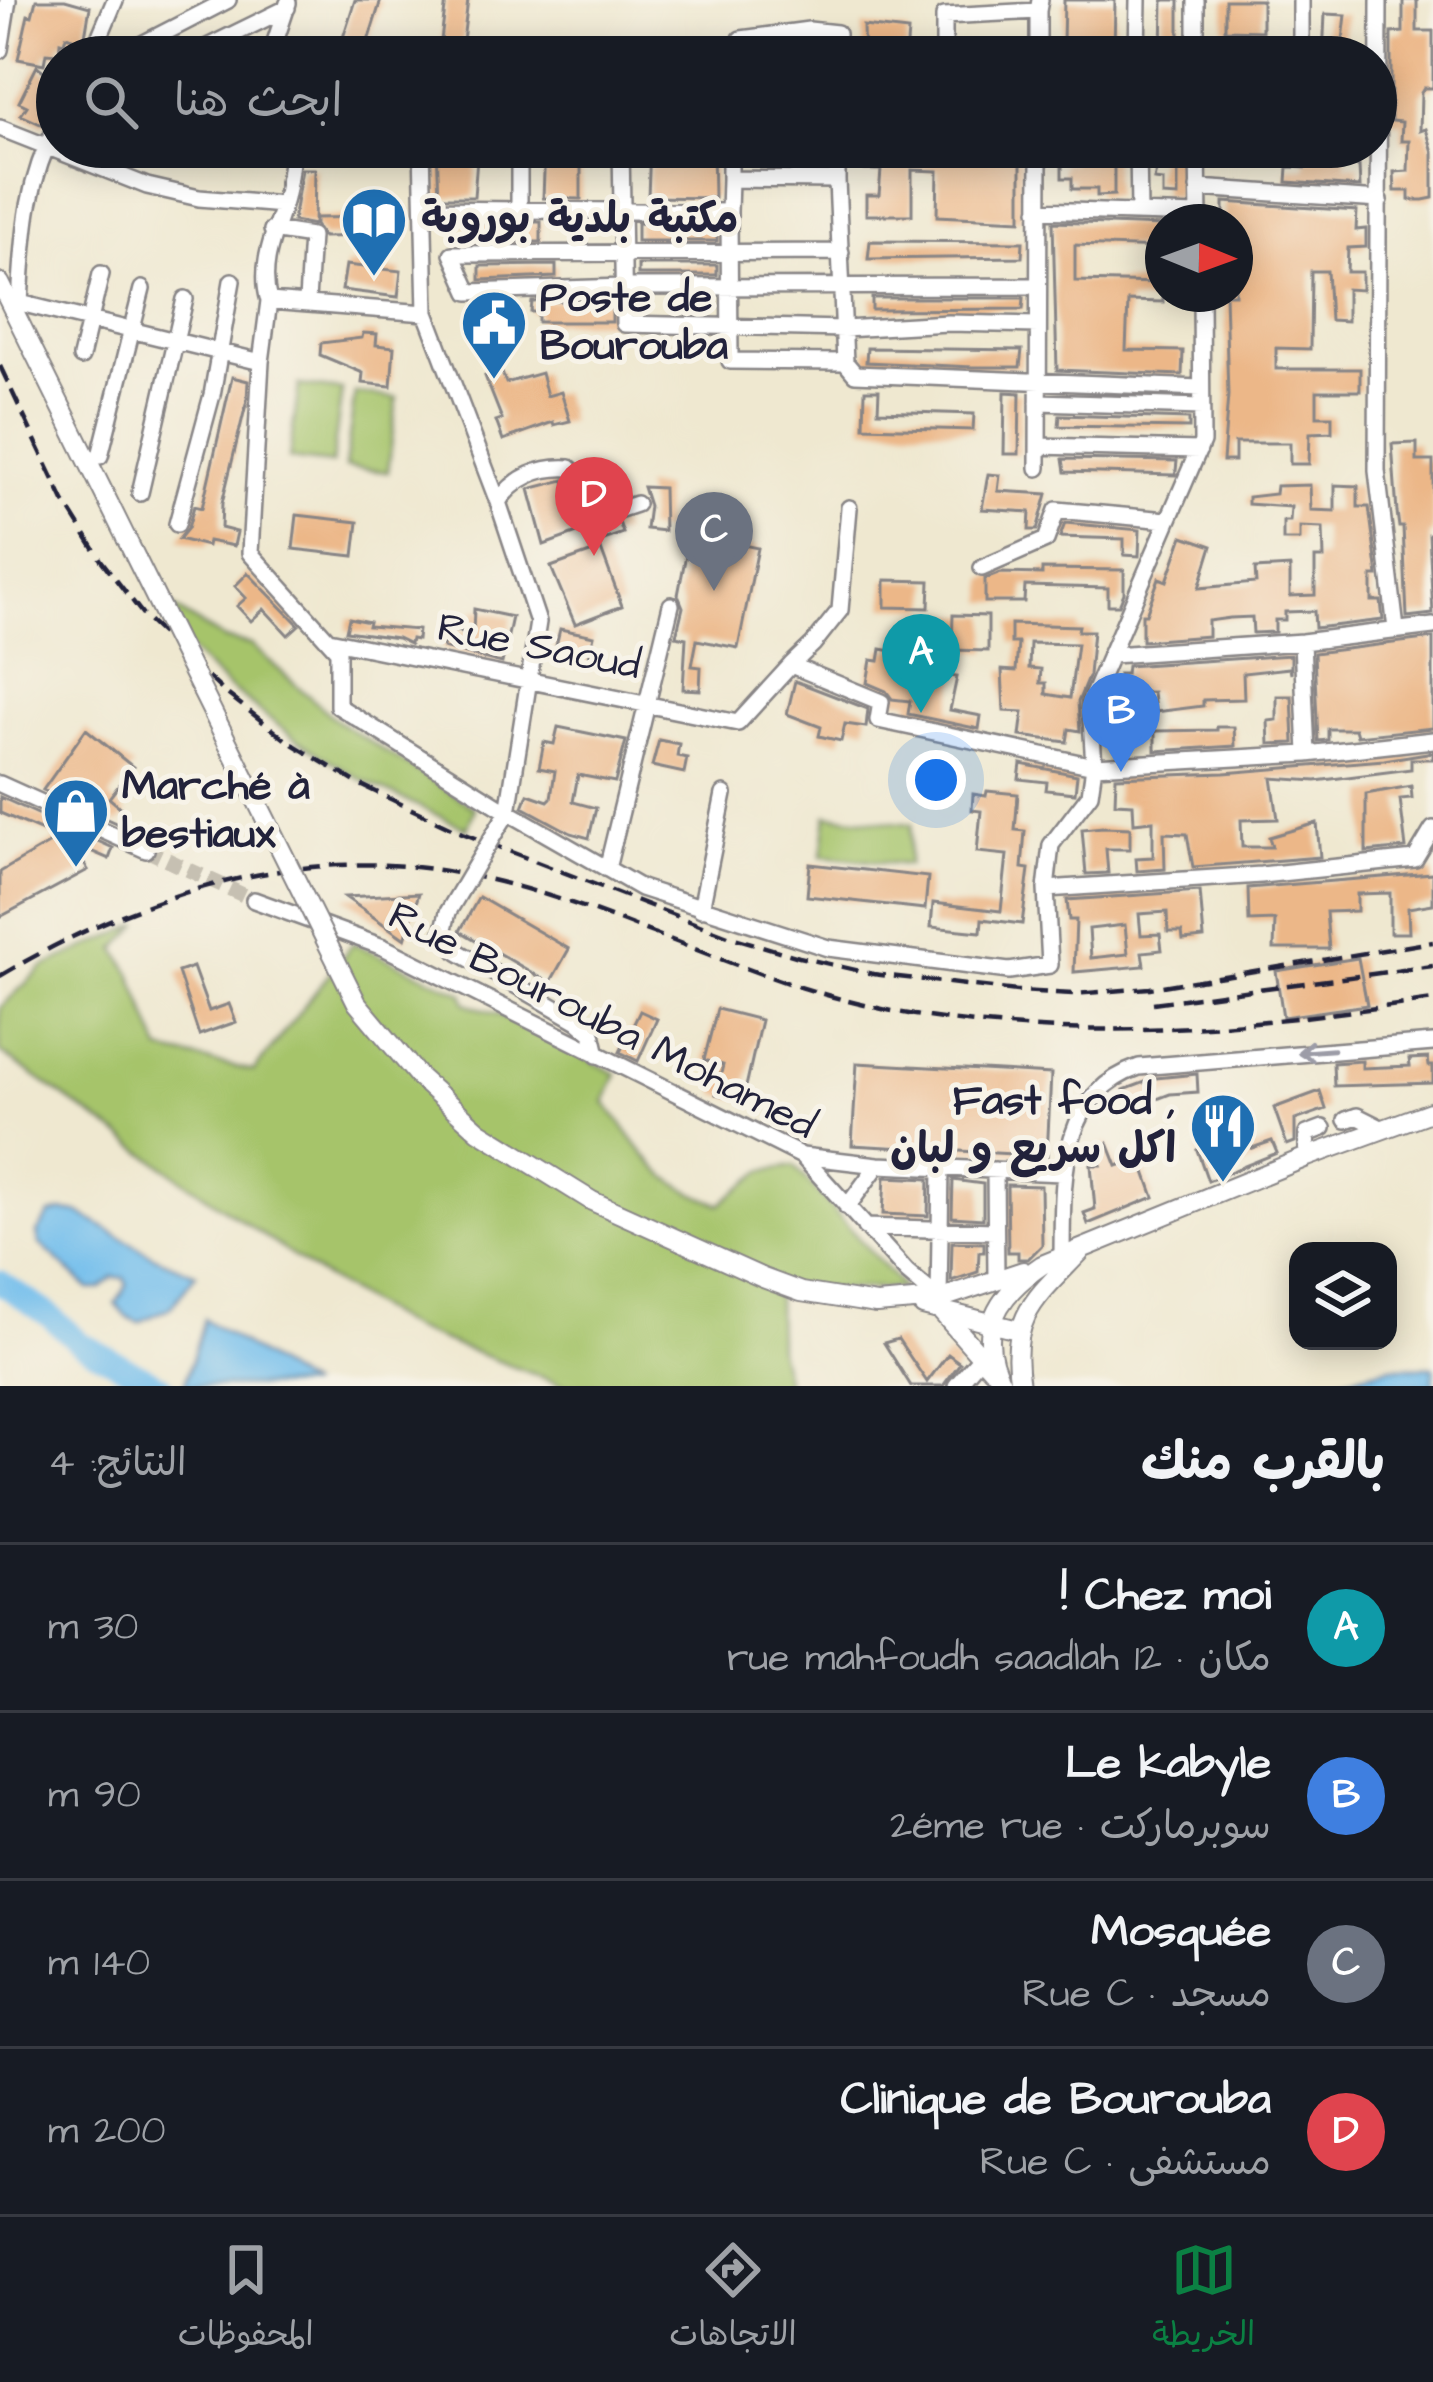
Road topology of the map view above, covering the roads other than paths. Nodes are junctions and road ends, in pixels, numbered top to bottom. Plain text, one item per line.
1 (8, 0) edge
2 (115, 0) edge
3 (228, 0) edge
4 (1138, 0) edge
5 (1196, 0) edge
6 (1301, 0) edge
7 (1379, 0) edge
8 (288, 4) edge
9 (1039, 6) edge
10 (100, 36) edge
11 (162, 36) edge
12 (227, 36) edge
13 (278, 36) edge
14 (764, 36) edge
15 (837, 36) edge
16 (944, 36) edge
17 (1038, 36) edge
18 (1137, 36) edge
19 (1196, 36) edge
20 (1301, 36) edge
21 (1379, 36) edge
22 (0, 50) edge
23 (0, 128) edge
24 (36, 141) edge
25 (37, 168) edge
26 (103, 168) edge
27 (290, 168) edge
28 (423, 168) edge
29 (519, 168) edge
30 (621, 168) edge
31 (730, 168) edge
32 (837, 168) edge
33 (1039, 168) edge
34 (1138, 168) edge
35 (1198, 168) edge
36 (1380, 168) edge
37 (730, 179) junction
38 (837, 180) junction
39 (1198, 188) junction
40 (1380, 200) junction
41 (1199, 204) edge
42 (284, 205) junction
43 (424, 209) junction
44 (519, 209) junction
45 (1038, 210) junction
46 (622, 212) junction
47 (729, 212) junction
48 (1139, 212) junction
49 (1145, 213) edge
50 (272, 230) junction
51 (622, 252) junction
52 (729, 252) junction
53 (841, 252) junction
54 (101, 274) dead end
55 (232, 281) dead end
56 (0, 283) edge
57 (1038, 286) junction
58 (623, 287) junction
59 (729, 287) junction
60 (142, 289) dead end
61 (842, 289) junction
62 (184, 299) dead end
63 (269, 301) junction
64 (307, 301) junction
65 (1201, 312) edge
66 (426, 313) junction
67 (91, 320) junction
68 (1038, 325) junction
69 (729, 326) junction
70 (844, 329) junction
71 (133, 330) junction
72 (175, 340) junction
73 (219, 351) junction
74 (81, 357) dead end
75 (261, 362) junction
76 (845, 362) junction
77 (1038, 380) junction
78 (1201, 388) junction
79 (1038, 402) junction
80 (1202, 407) junction
81 (1038, 446) junction
82 (1199, 450) junction
83 (100, 456) dead end
84 (1037, 468) dead end
85 (140, 493) dead end
86 (498, 502) junction
87 (635, 504) dead end
88 (849, 508) dead end
89 (1166, 520) junction
90 (177, 524) dead end
91 (982, 568) dead end
92 (671, 605) dead end
93 (1433, 626) edge
94 (1396, 629) junction
95 (326, 640) junction
96 (1302, 642) junction
97 (1112, 655) junction
98 (791, 665) junction
99 (530, 682) junction
100 (646, 705) junction
101 (1433, 740) edge
102 (1307, 754) junction
103 (1094, 766) junction
104 (0, 784) edge
105 (724, 794) dead end
106 (508, 812) junction
107 (1433, 829) edge
108 (146, 850) tunnel mouth
109 (607, 869) junction
110 (1046, 889) junction
111 (254, 900) tunnel mouth
112 (701, 909) junction
113 (1433, 1042) edge
114 (597, 1055) junction
115 (1433, 1111) edge
116 (1346, 1120) dead end
117 (1323, 1128) dead end
118 (1383, 1129) junction
119 (802, 1156) junction
120 (1307, 1157) junction
121 (878, 1165) junction
122 (941, 1167) junction
123 (994, 1170) junction
124 (1062, 1172) junction
125 (847, 1207) junction
126 (865, 1227) junction
127 (942, 1230) junction
128 (994, 1231) junction
129 (1084, 1247) junction
130 (1062, 1255) junction
131 (1042, 1265) junction
132 (996, 1280) junction
133 (942, 1301) junction
134 (995, 1315) junction
135 (1021, 1323) junction
136 (981, 1357) junction
137 (1000, 1381) edge
138 (956, 1386) edge
139 (1020, 1386) edge

1 - 22 street
2 - 10 street
3 - 11 street
4 - 18 street
5 - 19 street
6 - 20 street
7 - 21 street
8 - 12 street
8 - 13 street
9 - 16 street
9 - 17 street
14 - 15 street
23 - 24 street
25 - 67 street
26 - 42 street
27 - 42 street
28 - 43 street
29 - 44 street
30 - 46 street
31 - 37 street
32 - 38 street
33 - 45 street
34 - 48 street
35 - 39 street
36 - 40 street
37 - 38 street
37 - 47 street
38 - 53 street
39 - 40 street
39 - 41 street
40 - 94 street
42 - 50 street
43 - 44 street
43 - 66 street
44 - 46 street
45 - 48 street
45 - 57 street
46 - 47 street
46 - 51 street
47 - 52 street
48 - 49 street
50 - 63 street
50 - 64 street
51 - 52 street
51 - 58 street
51 - 58 street
52 - 53 street
52 - 59 street
53 - 61 street
54 - 67 street
55 - 73 street
56 - 133 main road, bridge
57 - 61 street
57 - 68 street
58 - 59 street
58 - 69 street
59 - 61 street
59 - 69 street
60 - 71 street
61 - 70 street
62 - 72 street
63 - 64 street
63 - 75 street
64 - 66 street
65 - 78 street
66 - 86 street
67 - 71 street
67 - 74 street
68 - 70 street
68 - 77 street
69 - 70 street
69 - 76 street
70 - 76 street
71 - 72 street
71 - 83 street
72 - 73 street
72 - 85 street
73 - 75 street
73 - 90 street
75 - 95 street
76 - 77 street
77 - 78 street
77 - 79 street
78 - 80 street
79 - 80 street
79 - 81 street
80 - 82 street
81 - 82 street
81 - 84 street
82 - 89 street
86 - 87 street
86 - 99 street
88 - 98 street
89 - 91 street
89 - 97 street
92 - 100 street
93 - 94 street
94 - 96 street
95 - 99 street, Rue Saoud
95 - 106 street
96 - 97 street
96 - 102 street
97 - 103 street
98 - 100 street, Rue Saoud
98 - 103 street
99 - 100 street, Rue Saoud
99 - 106 street
100 - 109 street
101 - 102 street
102 - 103 street
103 - 110 street
104 - 108 street
105 - 112 street
106 - 109 street
106 - 114 street, bridge
107 - 110 street
109 - 112 street
110 - 112 street
111 - 114 street, Rue Bourouba Mohamed
113 -> 124 street
114 - 119 street, Rue Bourouba Mohamed
115 - 118 main road
116 - 118 street
117 - 120 street
118 - 120 main road
119 - 121 street
119 - 125 street, Rue Bourouba Mohamed
120 - 129 main road
121 - 122 street
121 - 125 street
122 - 123 street
122 - 127 street
123 - 124 street
123 - 128 street
124 - 130 street
125 - 126 street, Rue Bourouba Mohamed
126 - 127 street
126 - 133 street, Rue Bourouba Mohamed
127 - 128 street
127 - 133 street
128 - 132 street
129 - 130 main road
129 - 135 main road
130 - 131 main road
131 - 132 main road
131 - 134 main road
132 - 133 main road
133 - 134 main road
133 - 136 main road
134 - 135 main road
134 - 137 main road
135 - 139 main road
136 - 137 main road
136 - 138 street

